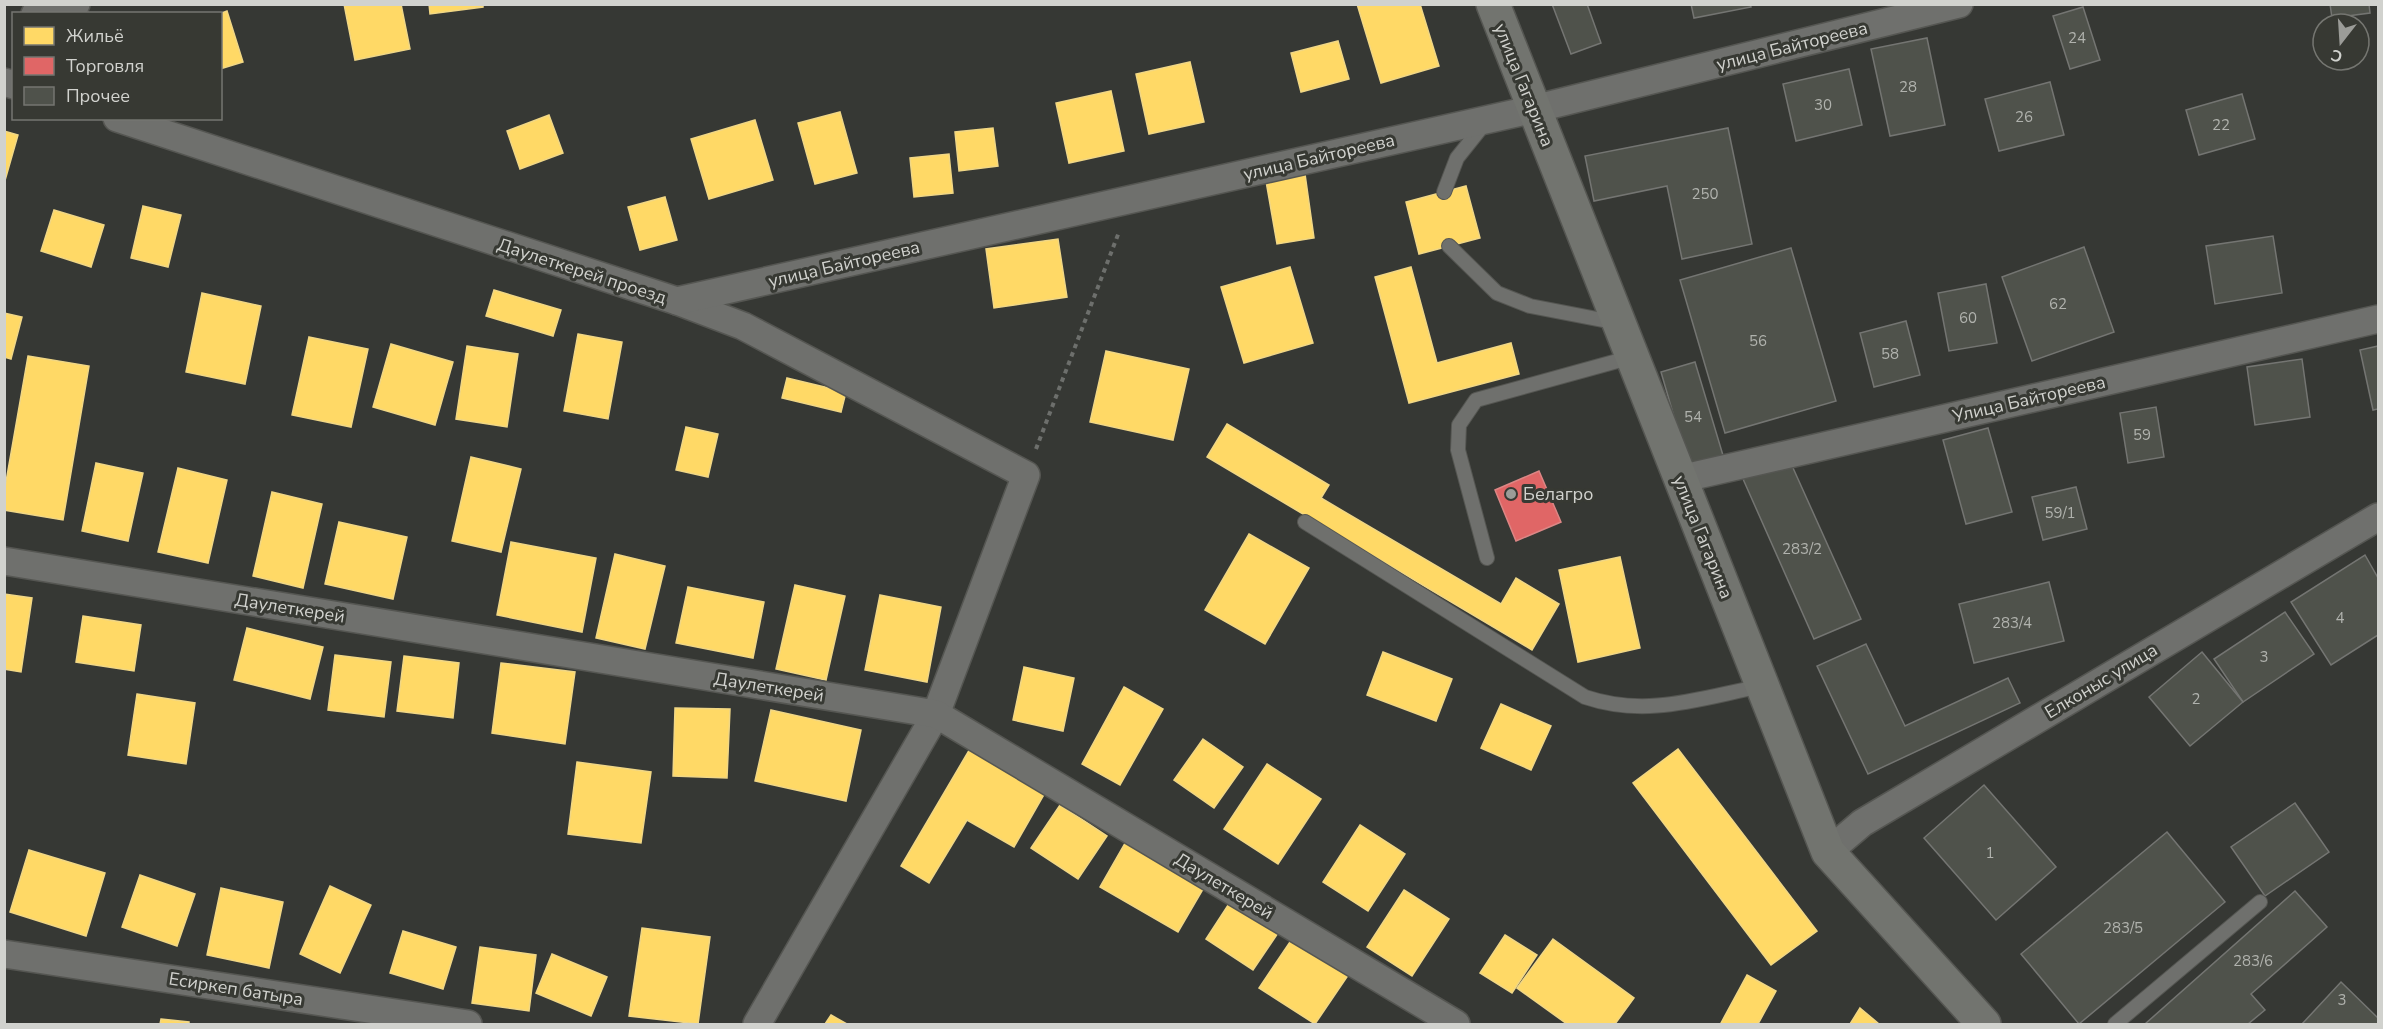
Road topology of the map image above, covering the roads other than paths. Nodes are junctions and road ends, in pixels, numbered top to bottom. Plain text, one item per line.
1 (76, 4) edge
2 (1493, 4) edge
3 (1959, 4) edge
4 (43, 12) edge
5 (1534, 109) junction
6 (1488, 119) junction
7 (123, 120) edge
8 (1444, 192) dead end
9 (1449, 246) dead end
10 (677, 301) junction
11 (2379, 319) edge
12 (1619, 323) junction
13 (1632, 357) junction
14 (1680, 479) junction
15 (2379, 517) edge
16 (1305, 522) dead end
17 (1487, 558) dead end
18 (4, 561) edge
19 (1762, 686) junction
20 (936, 714) junction
21 (1828, 852) junction
22 (2260, 902) dead end
23 (4, 954) edge
24 (468, 1024) edge
25 (757, 1024) edge
26 (1456, 1024) edge
27 (1984, 1024) edge
28 (2115, 1024) edge

1 - 4 street
2 - 5 main road, улица Гагарина
3 - 5 street, улица Байтореева
5 - 6 street, улица Байтореева
5 - 12 main road, улица Гагарина
6 - 8 lane
6 - 10 street, улица Байтореева
7 - 10 street, Даулеткерей проезд
9 - 12 lane
10 - 20 street, Даулеткерей проезд
11 - 14 street, Улица Байтореева
12 - 13 main road, улица Гагарина
13 - 14 main road, улица Гагарина
13 - 17 lane
14 - 19 main road, улица Гагарина
15 - 21 street, Елконыс улица
16 - 19 lane
18 - 20 street, Даулеткерей
19 - 21 main road, улица Гагарина
20 - 25 street
20 - 26 street, Даулеткерей
21 - 27 main road, улица Гагарина
22 - 28 lane
23 - 24 street, Есиркеп батыра

